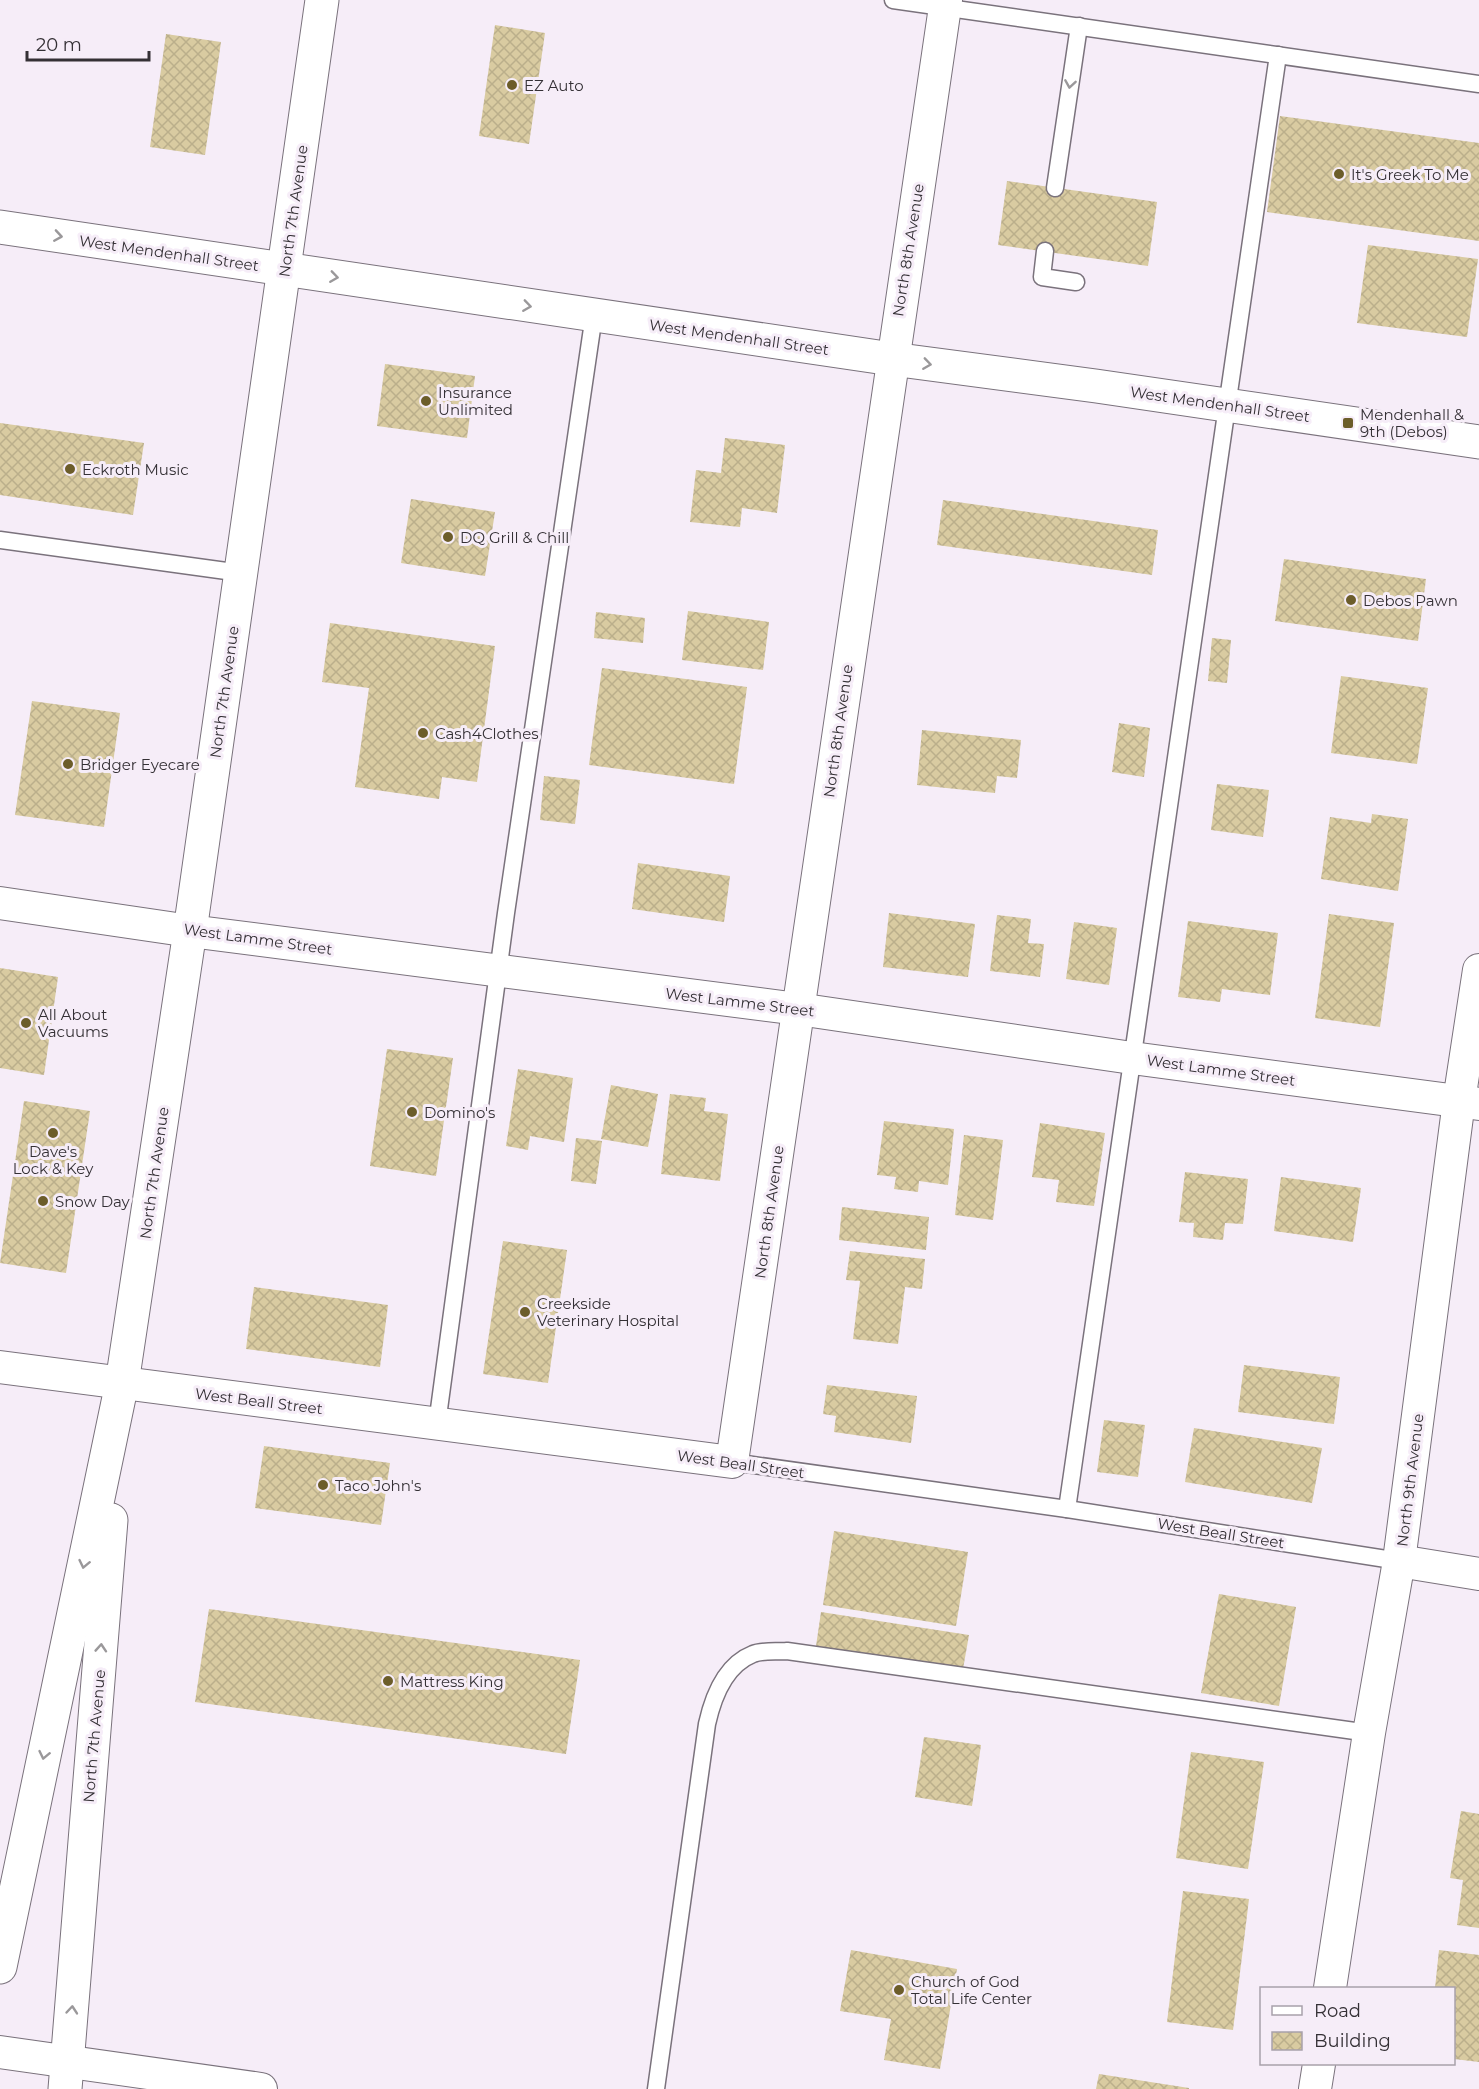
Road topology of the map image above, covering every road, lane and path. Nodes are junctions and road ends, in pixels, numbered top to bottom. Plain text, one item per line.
1 (322, 0) edge
2 (893, 0) edge
3 (945, 4) edge
4 (1079, 26) junction
5 (1278, 55) junction
6 (1479, 84) edge
7 (1055, 188) dead end
8 (0, 227) edge
9 (1045, 251) dead end
10 (285, 270) junction
11 (1076, 282) dead end
12 (594, 315) junction
13 (892, 359) junction
14 (1227, 406) junction
15 (1479, 442) edge
16 (0, 540) edge
17 (241, 573) junction
18 (0, 903) edge
19 (190, 931) junction
20 (498, 970) junction
21 (1479, 970) edge
22 (798, 1009) junction
23 (1132, 1058) junction
24 (1469, 1103) edge
25 (0, 1367) edge
26 (122, 1383) junction
27 (437, 1424) junction
28 (732, 1462) junction
29 (1068, 1509) junction
30 (1399, 1561) junction
31 (1479, 1574) edge
32 (1369, 1733) junction
33 (0, 1967) edge
34 (1330, 1987) edge
35 (0, 2052) edge
36 (1319, 2065) edge
37 (66, 2075) edge
38 (261, 2089) edge
39 (656, 2089) edge
40 (1315, 2089) edge

1 - 10 main road, North 7th Avenue
2 - 3 lane
3 - 4 lane
3 - 13 street, North 8th Avenue
4 - 5 lane
4 -> 7 lane
5 - 6 lane
5 - 14 lane
8 -> 10 main road, West Mendenhall Street
9 - 11 lane
10 -> 12 main road, West Mendenhall Street
10 - 17 main road, North 7th Avenue
12 - 13 main road, West Mendenhall Street
12 - 20 lane
13 -> 14 main road, West Mendenhall Street
13 - 22 street, North 8th Avenue
14 - 15 main road, West Mendenhall Street
14 - 23 lane
16 - 17 lane
17 - 19 main road, North 7th Avenue
18 - 19 street, West Lamme Street
19 - 20 street, West Lamme Street
19 - 26 main road, North 7th Avenue
20 - 22 street, West Lamme Street
20 - 27 lane
21 - 24 street, North 9th Avenue
22 - 23 street, West Lamme Street
22 - 28 street, North 8th Avenue
23 - 24 street, West Lamme Street
23 - 29 lane
24 - 30 street, North 9th Avenue
25 - 26 street, West Beall Street
26 - 27 street, West Beall Street
26 -> 33 main road, North 7th Avenue
37 -> 26 main road, North 7th Avenue
27 - 28 street, West Beall Street
28 - 29 lane, West Beall Street
29 - 30 lane, West Beall Street
30 - 31 street, West Beall Street
30 - 32 street, North 9th Avenue
32 - 34 street, North 9th Avenue
32 - 39 lane
35 - 37 street
36 - 40 street
37 - 38 street

